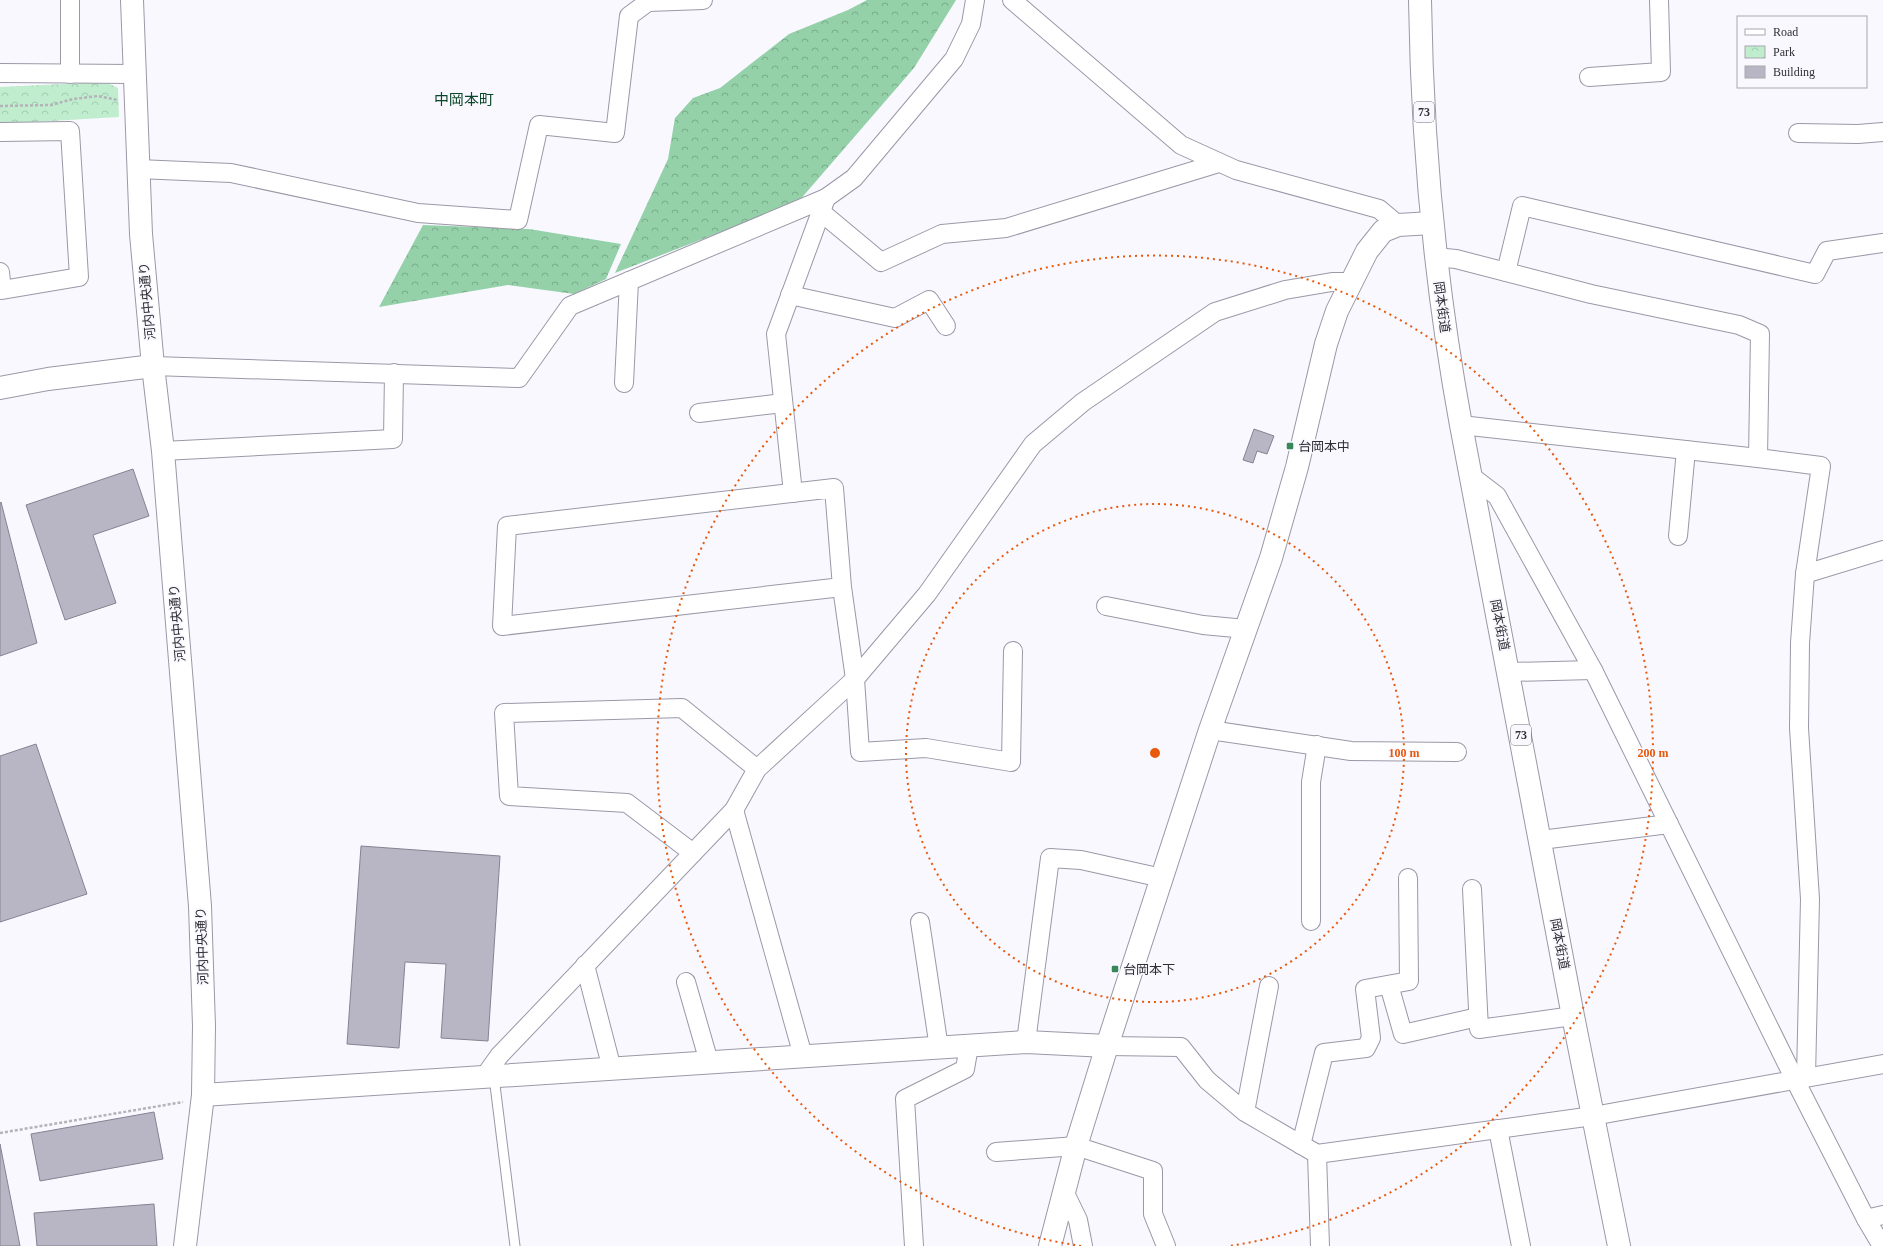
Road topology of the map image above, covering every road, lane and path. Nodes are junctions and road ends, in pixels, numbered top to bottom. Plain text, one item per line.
1 (70, 0) edge
2 (132, 0) edge
3 (703, 0) edge
4 (975, 0) edge
5 (1012, 0) edge
6 (1420, 0) edge
7 (1659, 0) edge
8 (0, 73) edge
9 (70, 74) junction
10 (134, 74) junction
11 (1589, 77) dead end
12 (135, 103) junction
13 (0, 106) edge
14 (0, 132) edge
15 (1883, 132) edge
16 (1798, 133) dead end
17 (1219, 162) junction
18 (138, 169) junction
19 (823, 205) junction
20 (1432, 223) junction
21 (1398, 225) junction
22 (1883, 243) edge
23 (1435, 257) junction
24 (0, 272) edge
25 (1506, 272) junction
26 (629, 281) junction
27 (1351, 282) junction
28 (790, 295) junction
29 (946, 326) dead end
30 (153, 366) junction
31 (394, 373) junction
32 (624, 383) dead end
33 (0, 388) edge
34 (783, 403) junction
35 (699, 413) dead end
36 (1461, 425) junction
37 (1686, 450) junction
38 (163, 451) junction
39 (1758, 458) junction
40 (1471, 476) junction
41 (793, 493) junction
42 (1678, 536) dead end
43 (1883, 550) edge
44 (1805, 574) junction
45 (842, 587) junction
46 (1106, 606) dead end
47 (1246, 629) junction
48 (1013, 651) dead end
49 (1593, 670) junction
50 (1509, 672) junction
51 (855, 679) junction
52 (1210, 730) junction
53 (1317, 745) junction
54 (1457, 752) dead end
55 (757, 769) junction
56 (734, 810) junction
57 (1669, 824) junction
58 (1540, 840) junction
59 (693, 853) junction
60 (1162, 878) junction
61 (1408, 878) dead end
62 (1472, 889) dead end
63 (1311, 921) dead end
64 (920, 922) dead end
65 (585, 966) junction
66 (686, 982) dead end
67 (1389, 984) junction
68 (1269, 986) dead end
69 (1573, 1016) junction
70 (1478, 1017) junction
71 (1026, 1042) junction
72 (969, 1046) junction
73 (1107, 1046) junction
74 (939, 1048) junction
75 (802, 1056) junction
76 (708, 1062) junction
77 (1883, 1064) edge
78 (612, 1069) junction
79 (489, 1077) junction
80 (1800, 1078) junction
81 (202, 1104) junction
82 (1245, 1112) junction
83 (1593, 1116) junction
84 (1498, 1129) junction
85 (0, 1133) edge
86 (1301, 1144) junction
87 (1076, 1146) junction
88 (996, 1152) dead end
89 (1317, 1154) junction
90 (1064, 1191) junction
91 (1874, 1217) edge
92 (185, 1246) edge
93 (515, 1246) edge
94 (914, 1246) edge
95 (1050, 1246) edge
96 (1083, 1246) edge
97 (1166, 1246) edge
98 (1320, 1246) edge
99 (1521, 1246) edge
100 (1619, 1246) edge
101 (1882, 1246) edge

1 - 9 street
2 - 10 street, 河内中央通り
3 - 18 street
4 - 19 street
5 - 17 street
6 - 20 street, 岡本街道 / 73
7 - 11 street
8 - 9 street
9 - 10 street
10 - 12 street, 河内中央通り
12 - 13 path
12 - 18 street, 河内中央通り
14 - 24 street
15 - 16 street
17 - 19 street
17 - 21 street
18 - 30 street, 河内中央通り
19 - 26 street
19 - 28 street
20 - 21 street
20 - 23 street, 岡本街道 / 73
21 - 27 street
22 - 25 street
23 - 25 street
23 - 36 street, 岡本街道 / 73
25 - 39 street
26 - 31 street
26 - 32 street
27 - 47 street
27 - 51 street
28 - 29 street
28 - 34 street
30 - 31 street
30 - 33 street
30 - 38 street, 河内中央通り
31 - 38 street
34 - 35 street
34 - 41 street
36 - 37 street
36 - 40 street, 岡本街道 / 73
37 - 39 street
37 - 42 street
38 - 81 street, 河内中央通り
39 - 44 street
40 - 49 street
40 - 50 street, 岡本街道 / 73
41 - 45 street
41 - 45 street
43 - 44 street
44 - 80 street
45 - 51 street
46 - 47 street
47 - 52 street
48 - 51 street
49 - 50 street
49 - 57 street
50 - 58 street, 岡本街道 / 73
51 - 55 street
52 - 53 street
52 - 60 street
53 - 54 street
53 - 63 street
55 - 56 street
55 - 59 street
56 - 59 street
56 - 75 street
57 - 58 street
57 - 80 street
58 - 69 street, 岡本街道 / 73
59 - 65 street
60 - 71 street
60 - 73 street
61 - 67 street
62 - 70 street
64 - 74 street
65 - 78 street
65 - 79 street
66 - 76 street
67 - 70 street
67 - 86 street
68 - 82 street
69 - 70 street
69 - 83 street, 岡本街道 / 73
71 - 72 street
71 - 73 street
72 - 74 street
72 - 94 street
73 - 82 street
73 - 87 street
74 - 75 street
75 - 76 street
76 - 78 street
77 - 80 street
78 - 79 street
79 - 81 street
79 - 93 lane
80 - 83 street
80 - 91 street
81 - 85 path
81 - 92 street, 河内中央通り
82 - 86 street
83 - 84 street
83 - 100 street, 岡本街道 / 73
84 - 89 street
84 - 99 street
86 - 89 street
87 - 88 street
87 - 90 street
87 - 97 street
89 - 98 street
90 - 95 street
90 - 96 street
91 - 101 street

